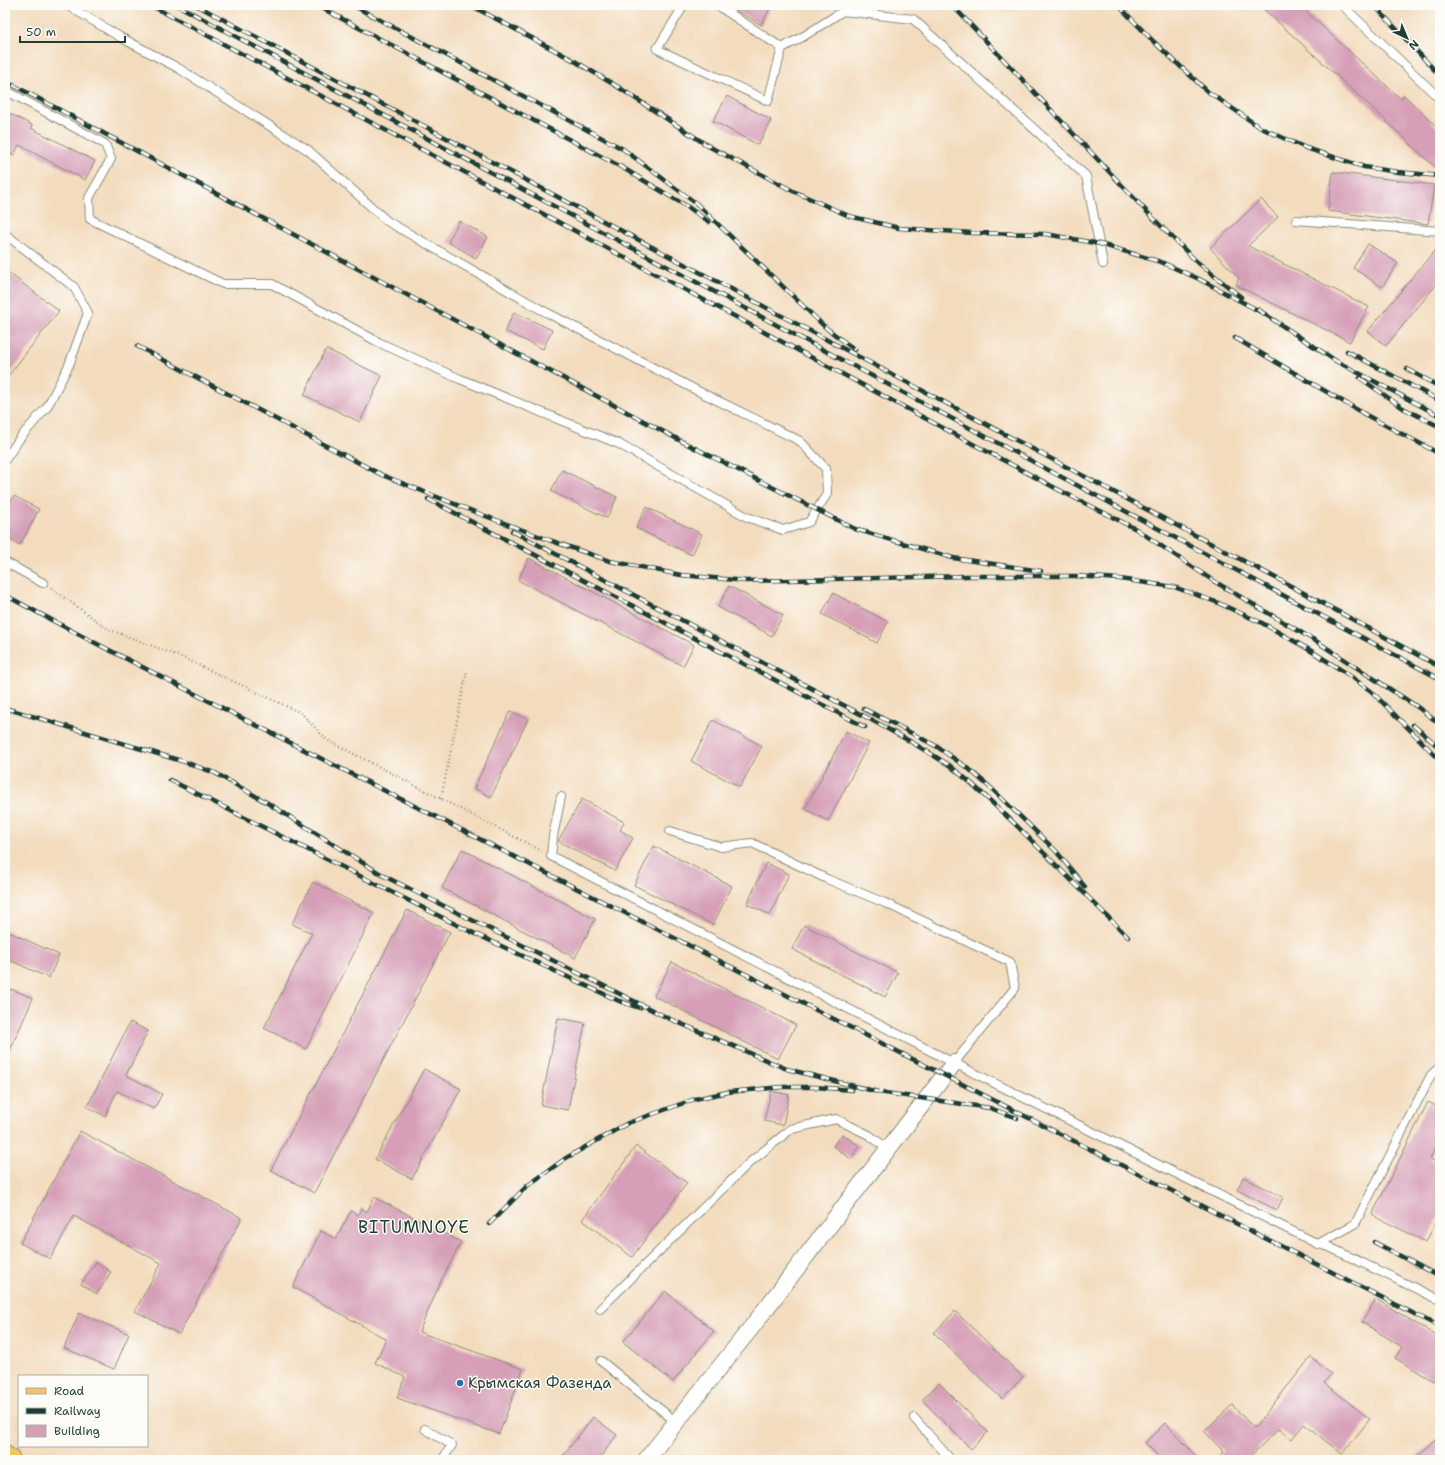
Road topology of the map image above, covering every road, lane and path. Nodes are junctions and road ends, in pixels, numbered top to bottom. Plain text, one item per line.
1 (68, 5) edge
2 (684, 5) edge
3 (717, 5) edge
4 (1342, 5) edge
5 (782, 48) junction
6 (5, 90) edge
7 (1440, 99) edge
8 (1296, 220) dead end
9 (1440, 231) edge
10 (5, 234) edge
11 (1103, 264) dead end
12 (5, 460) edge
13 (5, 562) edge
14 (43, 583) joint
15 (467, 671) dead end
16 (561, 796) dead end
17 (441, 799) junction
18 (670, 831) dead end
19 (552, 856) junction
20 (954, 1063) junction
21 (1440, 1067) edge
22 (888, 1149) junction
23 (1318, 1244) junction
24 (1440, 1300) edge
25 (600, 1309) dead end
26 (601, 1361) dead end
27 (914, 1418) dead end
28 (676, 1422) junction
29 (424, 1429) dead end
30 (5, 1457) edge
31 (9, 1460) edge
32 (442, 1460) edge
33 (646, 1460) edge
34 (951, 1460) edge

1 - 6 lane
2 - 5 lane
3 - 5 lane
4 - 7 lane
5 - 11 lane
8 - 9 lane
10 - 12 lane
13 - 14 lane
14 - 17 path
15 - 17 path
16 - 19 lane
17 - 19 path
18 - 20 lane
19 - 20 lane
20 - 22 street
20 - 23 lane
21 - 23 lane
22 - 25 lane
22 - 28 street
23 - 24 lane
26 - 28 lane
27 - 34 lane
28 - 33 street
29 - 32 lane
30 - 31 main road

